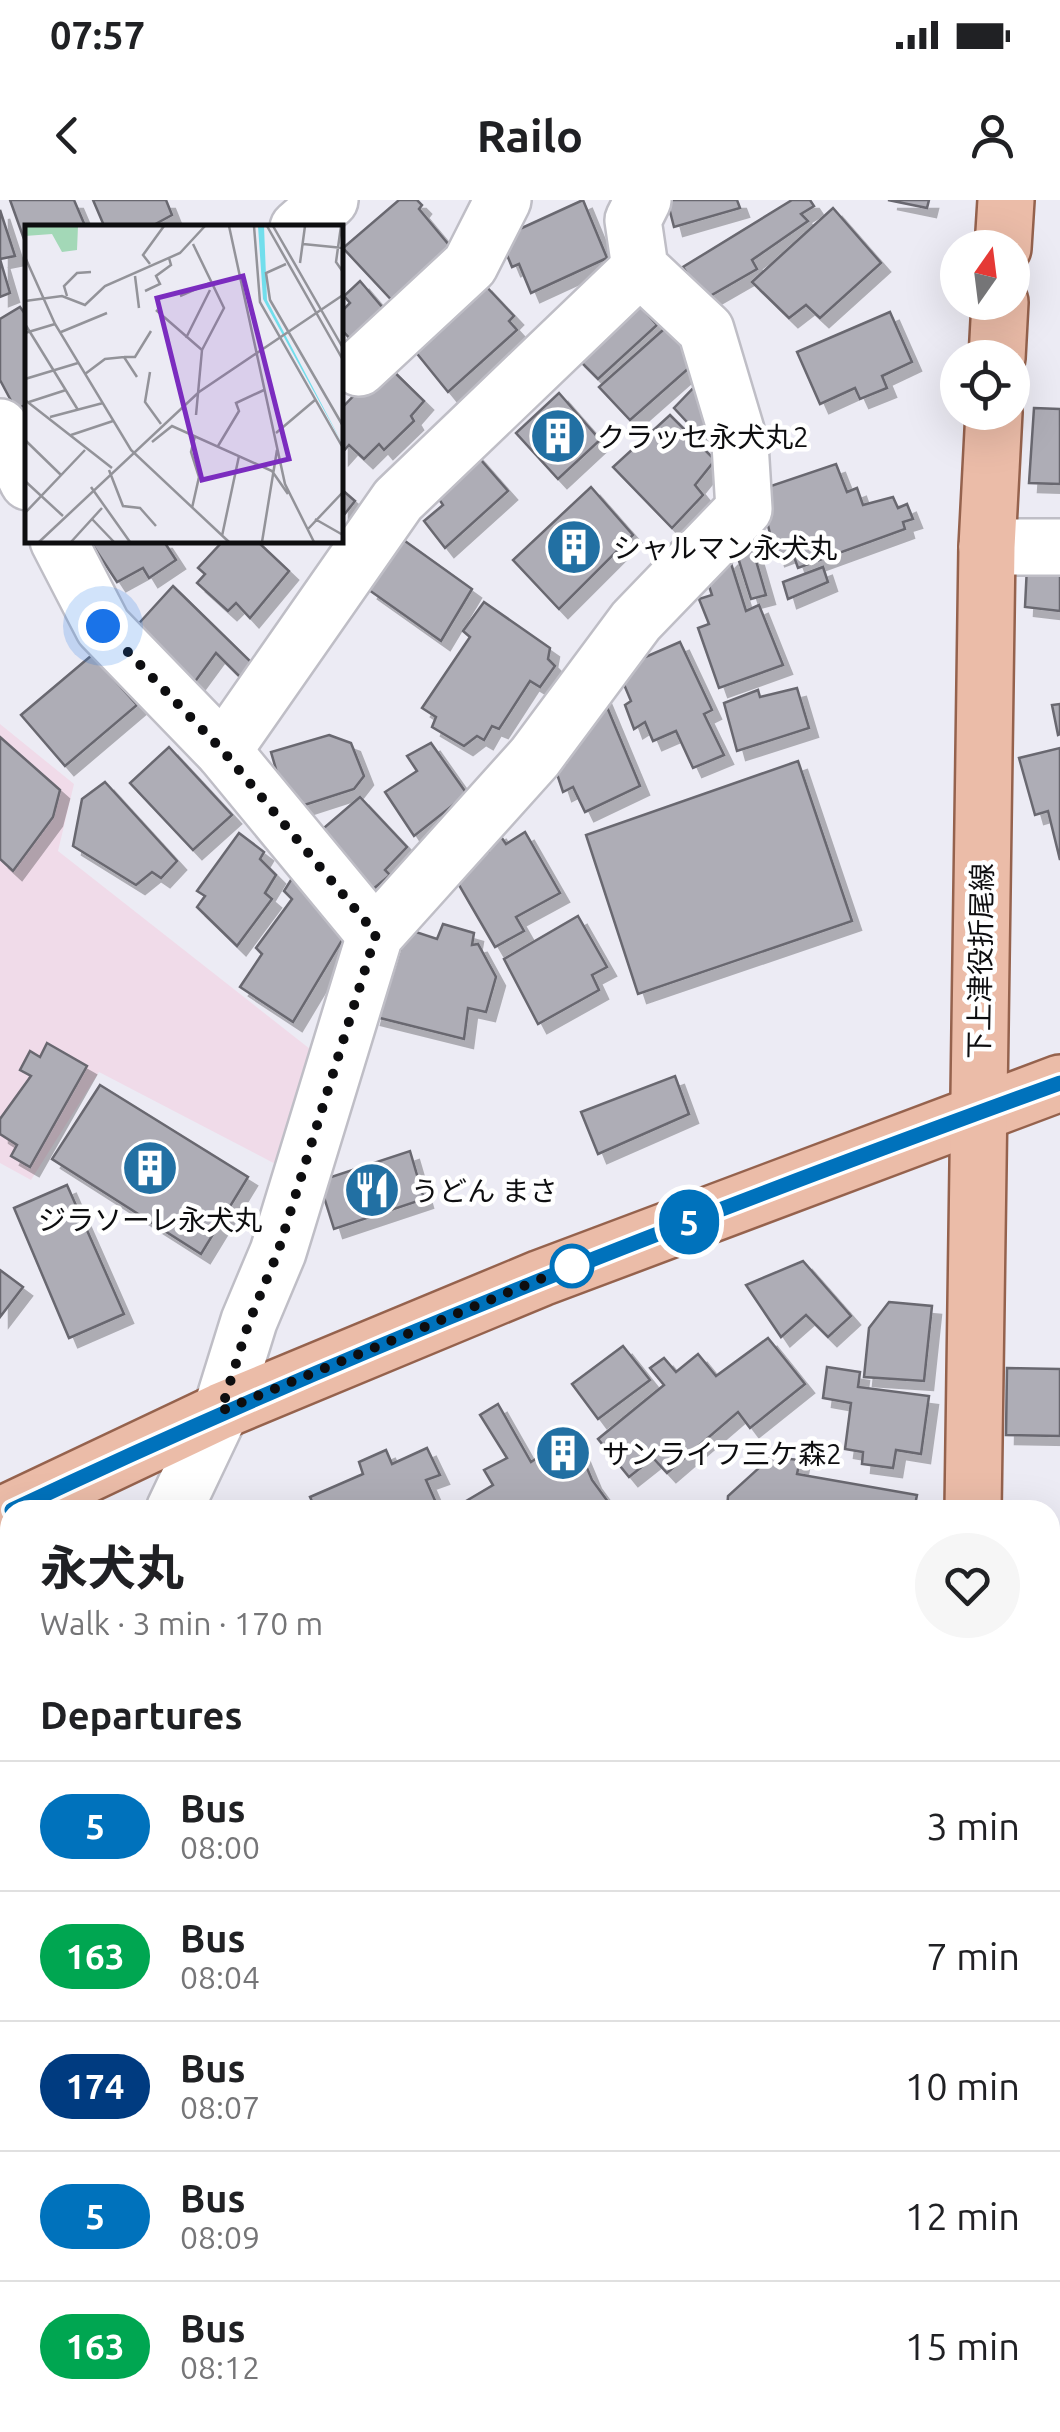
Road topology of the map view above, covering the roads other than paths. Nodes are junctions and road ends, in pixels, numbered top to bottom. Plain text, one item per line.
1 (330, 200) edge
2 (502, 200) edge
3 (643, 200) edge
4 (1006, 200) edge
5 (301, 225) edge
6 (1004, 230) edge
7 (640, 268) junction
8 (358, 368) dead end
9 (0, 427) edge
10 (993, 430) edge
11 (25, 476) edge
12 (59, 542) edge
13 (987, 546) junction
14 (1060, 547) edge
15 (223, 751) junction
16 (376, 934) junction
17 (1060, 1083) edge
18 (977, 1114) junction
19 (221, 1411) junction
20 (32, 1500) edge
21 (179, 1500) edge
22 (973, 1500) edge

1 - 5 street
2 - 8 street
3 - 7 street
4 - 6 main road
7 - 15 street
7 - 16 street
9 - 11 street
10 - 13 main road, 下上津役折尾線
12 - 15 street
13 - 14 street
13 - 18 main road, 下上津役折尾線
15 - 16 street
16 - 19 street
17 - 18 main road
18 - 19 main road
18 - 22 main road, 下上津役折尾線
19 - 20 main road
19 - 21 street

